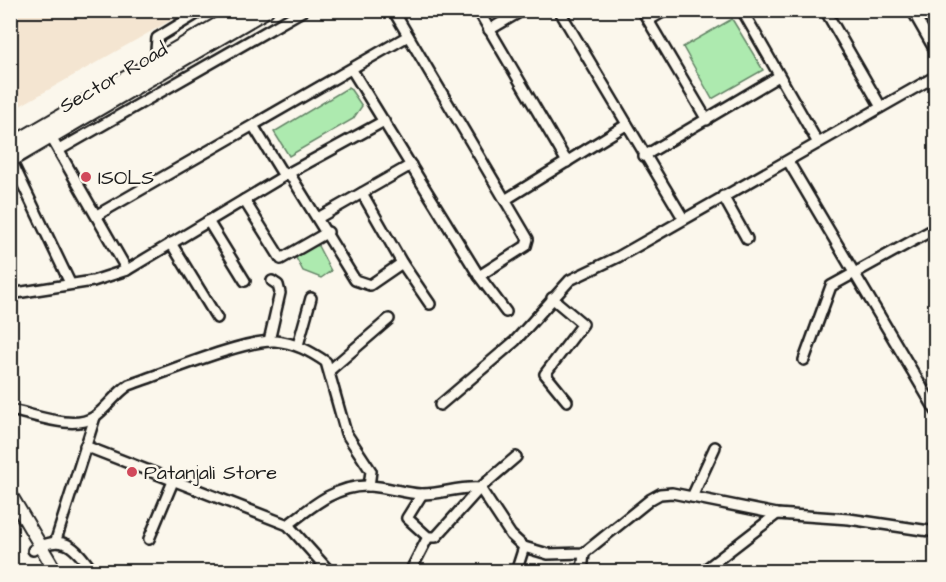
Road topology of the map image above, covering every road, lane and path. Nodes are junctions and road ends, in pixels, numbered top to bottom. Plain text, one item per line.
1 (203, 10) edge
2 (244, 10) edge
3 (266, 10) edge
4 (304, 10) edge
5 (393, 10) edge
6 (478, 10) edge
7 (523, 10) edge
8 (559, 10) edge
9 (642, 10) edge
10 (666, 10) edge
11 (742, 10) edge
12 (825, 10) edge
13 (912, 10) edge
14 (649, 20) junction
15 (489, 30) junction
16 (408, 36) junction
17 (936, 52) edge
18 (155, 62) junction
19 (352, 69) junction
20 (779, 76) junction
21 (936, 76) edge
22 (881, 107) junction
23 (707, 120) junction
24 (384, 121) junction
25 (627, 124) junction
26 (254, 127) junction
27 (48, 131) junction
28 (819, 143) junction
29 (10, 146) edge
30 (59, 150) junction
31 (644, 156) junction
32 (11, 160) edge
33 (788, 161) junction
34 (567, 162) junction
35 (411, 165) junction
36 (287, 174) junction
37 (362, 194) junction
38 (723, 196) junction
39 (244, 200) junction
40 (505, 200) junction
41 (98, 215) junction
42 (318, 218) junction
43 (683, 218) junction
44 (208, 221) junction
45 (936, 228) edge
46 (328, 232) junction
47 (747, 239) dead end
48 (171, 243) junction
49 (402, 263) junction
50 (127, 270) junction
51 (855, 275) junction
52 (479, 276) junction
53 (245, 281) dead end
54 (272, 281) dead end
55 (70, 283) junction
56 (10, 294) edge
57 (311, 298) dead end
58 (552, 298) junction
59 (430, 304) dead end
60 (506, 312) dead end
61 (217, 318) dead end
62 (389, 319) dead end
63 (269, 341) junction
64 (298, 345) junction
65 (804, 360) dead end
66 (330, 370) junction
67 (933, 400) edge
68 (567, 401) dead end
69 (440, 405) dead end
70 (10, 410) edge
71 (936, 411) edge
72 (95, 417) junction
73 (85, 446) junction
74 (715, 447) dead end
75 (516, 457) dead end
76 (174, 479) junction
77 (369, 486) junction
78 (480, 488) junction
79 (10, 494) edge
80 (422, 494) junction
81 (692, 497) junction
82 (10, 508) edge
83 (777, 514) junction
84 (288, 525) junction
85 (936, 532) edge
86 (429, 537) junction
87 (149, 539) dead end
88 (56, 540) junction
89 (524, 547) junction
90 (37, 548) junction
91 (584, 553) junction
92 (47, 572) edge
93 (56, 572) edge
94 (93, 572) edge
95 (330, 572) edge
96 (410, 572) edge
97 (516, 572) edge
98 (582, 572) edge
99 (702, 572) edge

1 - 18 street
2 - 18 main road, Sector Road
3 - 27 main road, Sector Road
4 - 30 street
5 - 16 street
6 - 15 street
7 - 15 street
8 - 25 street
9 - 14 street
10 - 14 street
11 - 20 street
12 - 22 street
13 - 17 street
14 - 23 street
15 - 34 street
16 - 19 street
16 - 40 street
18 - 27 main road, Sector Road
19 - 24 street
19 - 26 street
20 - 23 street
20 - 28 street
21 - 22 street
22 - 28 street
23 - 31 street
24 - 35 street
24 - 36 street
25 - 31 street
25 - 34 street
26 - 36 street
26 - 41 street
27 - 29 main road, Sector Road
27 - 30 street
27 - 32 main road, Sector Road
28 - 33 street
30 - 41 street
31 - 43 street
32 - 55 street
33 - 38 street
33 - 51 street
34 - 40 street
35 - 37 street
35 - 52 street
36 - 39 street
36 - 42 street
37 - 42 street
37 - 49 street
38 - 43 street
38 - 47 street
39 - 44 street
39 - 46 street
40 - 52 street
41 - 50 street
42 - 46 street
43 - 58 street
44 - 48 street
44 - 53 street
45 - 51 street
46 - 49 street
48 - 50 street
48 - 61 street
49 - 59 street
50 - 55 street
51 - 65 street
51 - 67 street
52 - 60 street
54 - 63 street
55 - 56 street
57 - 64 street
58 - 68 street
58 - 69 street
62 - 66 street
63 - 64 street
63 - 72 street
64 - 66 street
66 - 77 street
67 - 71 street
70 - 72 street
72 - 73 street
73 - 76 street
73 - 88 street
74 - 81 street
75 - 78 street
76 - 84 street
76 - 87 street
77 - 80 street
77 - 84 street
78 - 80 street
78 - 86 street
78 - 89 street
79 - 90 street
80 - 86 street
81 - 83 street
81 - 91 street
82 - 90 street
83 - 85 street
83 - 99 street
84 - 95 street
86 - 96 street
88 - 90 street
88 - 94 street
89 - 91 street
89 - 97 street
90 - 92 street
90 - 93 street
91 - 98 street

